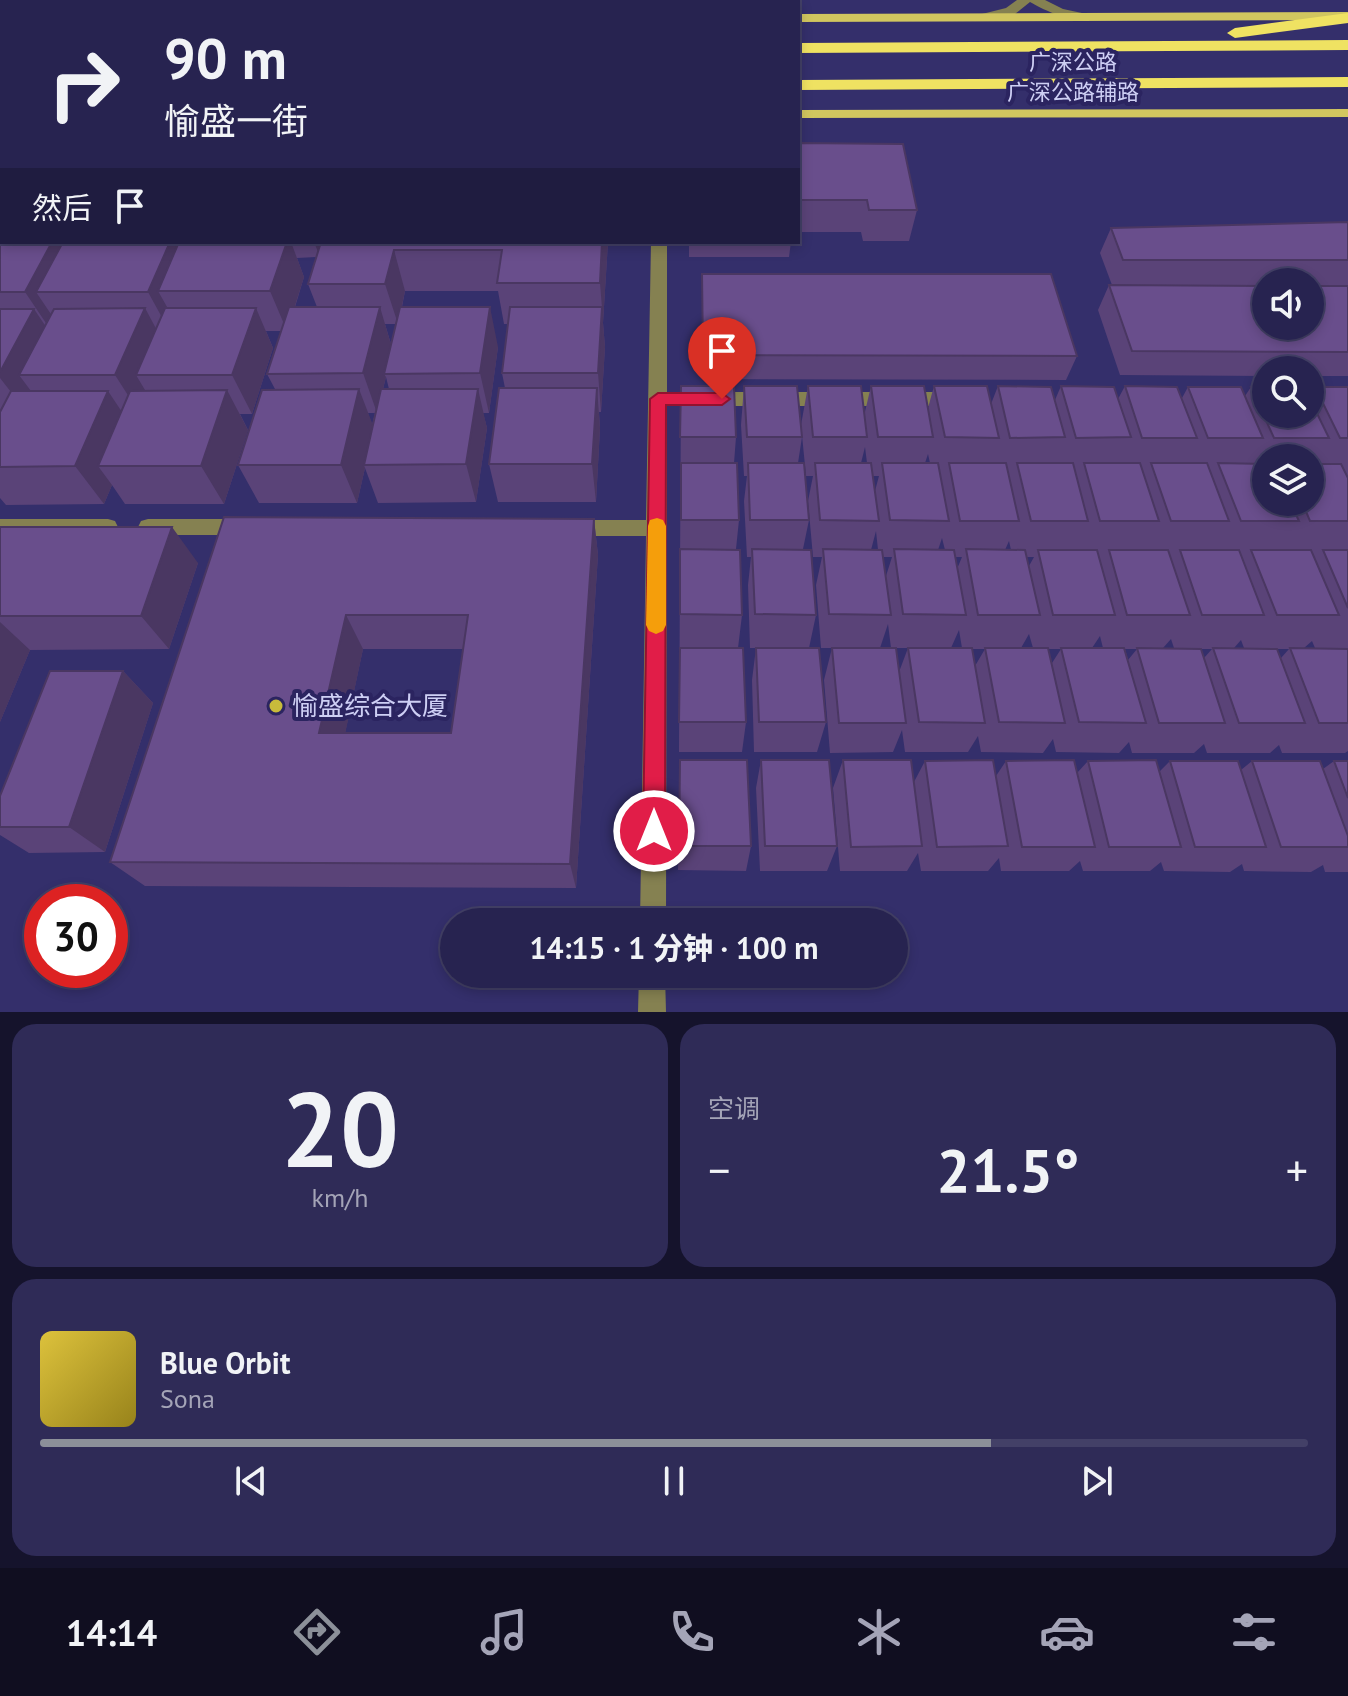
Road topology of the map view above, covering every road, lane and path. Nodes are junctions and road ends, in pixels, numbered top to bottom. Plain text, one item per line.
1 (1025, 0) edge
2 (1035, 0) edge
3 (981, 16) junction
4 (1089, 16) junction
5 (1348, 17) edge
6 (800, 18) edge
7 (1348, 45) edge
8 (1136, 46) junction
9 (800, 48) edge
10 (1348, 82) edge
11 (800, 85) edge
12 (1348, 113) edge
13 (800, 114) edge
14 (659, 244) edge
15 (658, 399) junction
16 (978, 399) edge
17 (0, 527) edge
18 (266, 527) edge
19 (547, 528) edge
20 (657, 528) junction
21 (653, 908) edge
22 (652, 988) edge
23 (652, 1012) edge

1 - 3 street
2 - 4 street
3 - 4 main road
3 - 6 main road
4 - 5 main road
5 - 8 highway
7 - 8 highway, 广深公路
8 - 9 highway, 广深公路
10 - 11 highway, 广深公路
12 - 13 main road, 广深公路辅路
14 - 15 street
15 - 16 street
15 - 20 street
17 - 18 street
19 - 20 street
20 - 21 street
22 - 23 street

